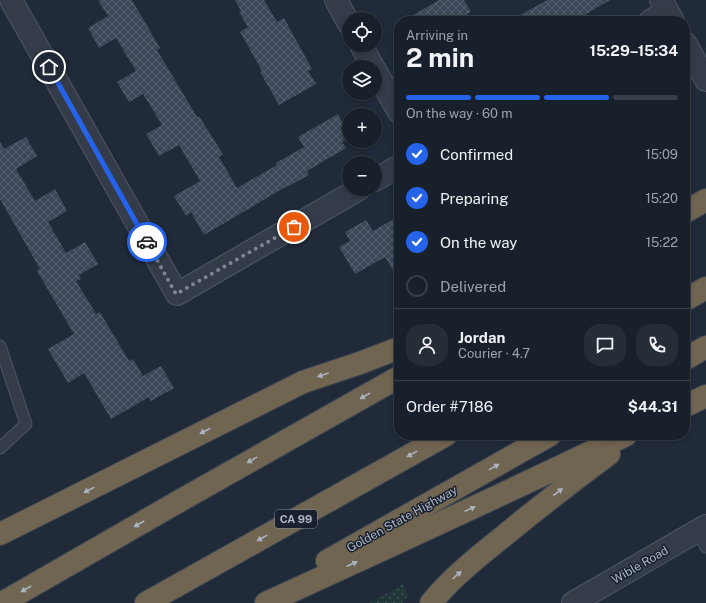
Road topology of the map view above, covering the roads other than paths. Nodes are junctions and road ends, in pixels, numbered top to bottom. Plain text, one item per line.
1 (11, 0) edge
2 (336, 0) edge
3 (342, 12) edge
4 (690, 52) edge
5 (706, 80) edge
6 (382, 82) edge
7 (394, 103) edge
8 (394, 169) edge
9 (382, 176) edge
10 (347, 196) edge
11 (706, 200) edge
12 (690, 209) edge
13 (706, 288) edge
14 (690, 297) edge
15 (0, 346) edge
16 (706, 347) edge
17 (394, 350) edge
18 (690, 356) edge
19 (394, 380) edge
20 (706, 396) edge
21 (690, 404) edge
22 (437, 440) edge
23 (541, 440) edge
24 (616, 440) edge
25 (626, 440) edge
26 (0, 448) edge
27 (0, 534) edge
28 (703, 535) edge
29 (2, 603) edge
30 (146, 603) edge
31 (253, 603) edge
32 (266, 603) edge
33 (430, 603) edge
34 (573, 603) edge

1 - 10 street
2 - 3 street
4 - 5 street
6 - 7 street
8 - 9 street
11 - 12 highway
13 - 14 highway
15 - 26 lane
16 - 18 highway
17 -> 27 highway
19 -> 29 highway
20 - 21 highway
22 -> 30 highway, CA 99
31 -> 23 highway, Golden State Highway
32 -> 24 highway
33 -> 25 highway
28 - 34 street, Wible Road

